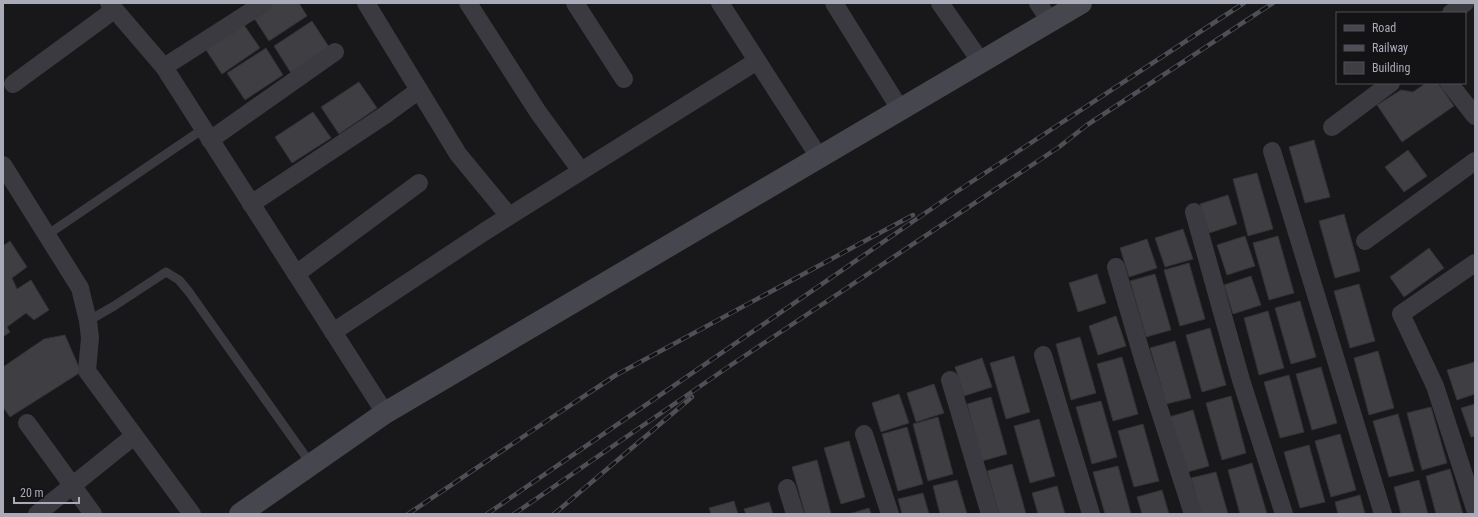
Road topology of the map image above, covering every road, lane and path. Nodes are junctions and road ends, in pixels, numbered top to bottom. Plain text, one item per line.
1 (264, 3) edge
2 (366, 3) edge
3 (468, 3) edge
4 (575, 3) edge
5 (720, 3) edge
6 (834, 3) edge
7 (940, 3) edge
8 (1038, 3) edge
9 (1081, 3) edge
10 (1465, 3) edge
11 (112, 7) edge
12 (1452, 12) edge
13 (1050, 21) junction
14 (335, 52) dead end
15 (757, 61) junction
16 (981, 62) junction
17 (164, 67) junction
18 (624, 79) dead end
19 (13, 84) dead end
20 (1390, 84) edge
21 (1450, 84) edge
22 (419, 90) junction
23 (900, 109) junction
24 (1475, 116) edge
25 (1332, 127) dead end
26 (206, 134) junction
27 (1272, 151) dead end
28 (819, 157) junction
29 (1475, 161) edge
30 (3, 165) edge
31 (581, 171) junction
32 (419, 183) dead end
33 (251, 204) junction
34 (1194, 212) dead end
35 (508, 216) junction
36 (47, 236) junction
37 (1365, 241) dead end
38 (1475, 263) edge
39 (1116, 267) dead end
40 (296, 274) junction
41 (88, 321) junction
42 (333, 332) junction
43 (1043, 355) dead end
44 (950, 380) dead end
45 (385, 413) junction
46 (27, 423) dead end
47 (864, 434) dead end
48 (134, 436) junction
49 (311, 464) junction
50 (72, 486) junction
51 (787, 488) dead end
52 (1475, 509) edge
53 (37, 514) edge
54 (93, 514) edge
55 (192, 514) edge
56 (240, 514) edge
57 (795, 514) edge
58 (890, 514) edge
59 (990, 514) edge
60 (1091, 514) edge
61 (1193, 514) edge
62 (1284, 514) edge
63 (1383, 514) edge

1 - 17 street
2 - 22 street
3 - 31 street
4 - 18 street
5 - 15 street
6 - 23 street
7 - 16 street
8 - 13 street
9 - 13 street
10 - 12 street
11 - 17 street
11 - 19 street
13 - 16 street
14 - 26 street
15 - 28 street
15 - 31 street
16 - 23 street
17 - 26 street
20 - 25 street
21 - 24 street
22 - 33 street
22 - 35 street
23 - 28 street
26 - 33 street
26 - 36 lane
27 - 63 street
28 - 45 street
29 - 37 street
30 - 36 street
31 - 35 street
32 - 40 street
33 - 40 street
34 - 62 street
35 - 42 street
36 - 41 street
38 - 52 street
39 - 61 street
40 - 42 street
41 - 48 street
41 - 49 lane
42 - 45 street
43 - 60 street
44 - 59 street
45 - 49 street
46 - 50 street
47 - 58 street
48 - 50 street
48 - 55 street
49 - 56 street
50 - 53 street
50 - 54 street
51 - 57 street

